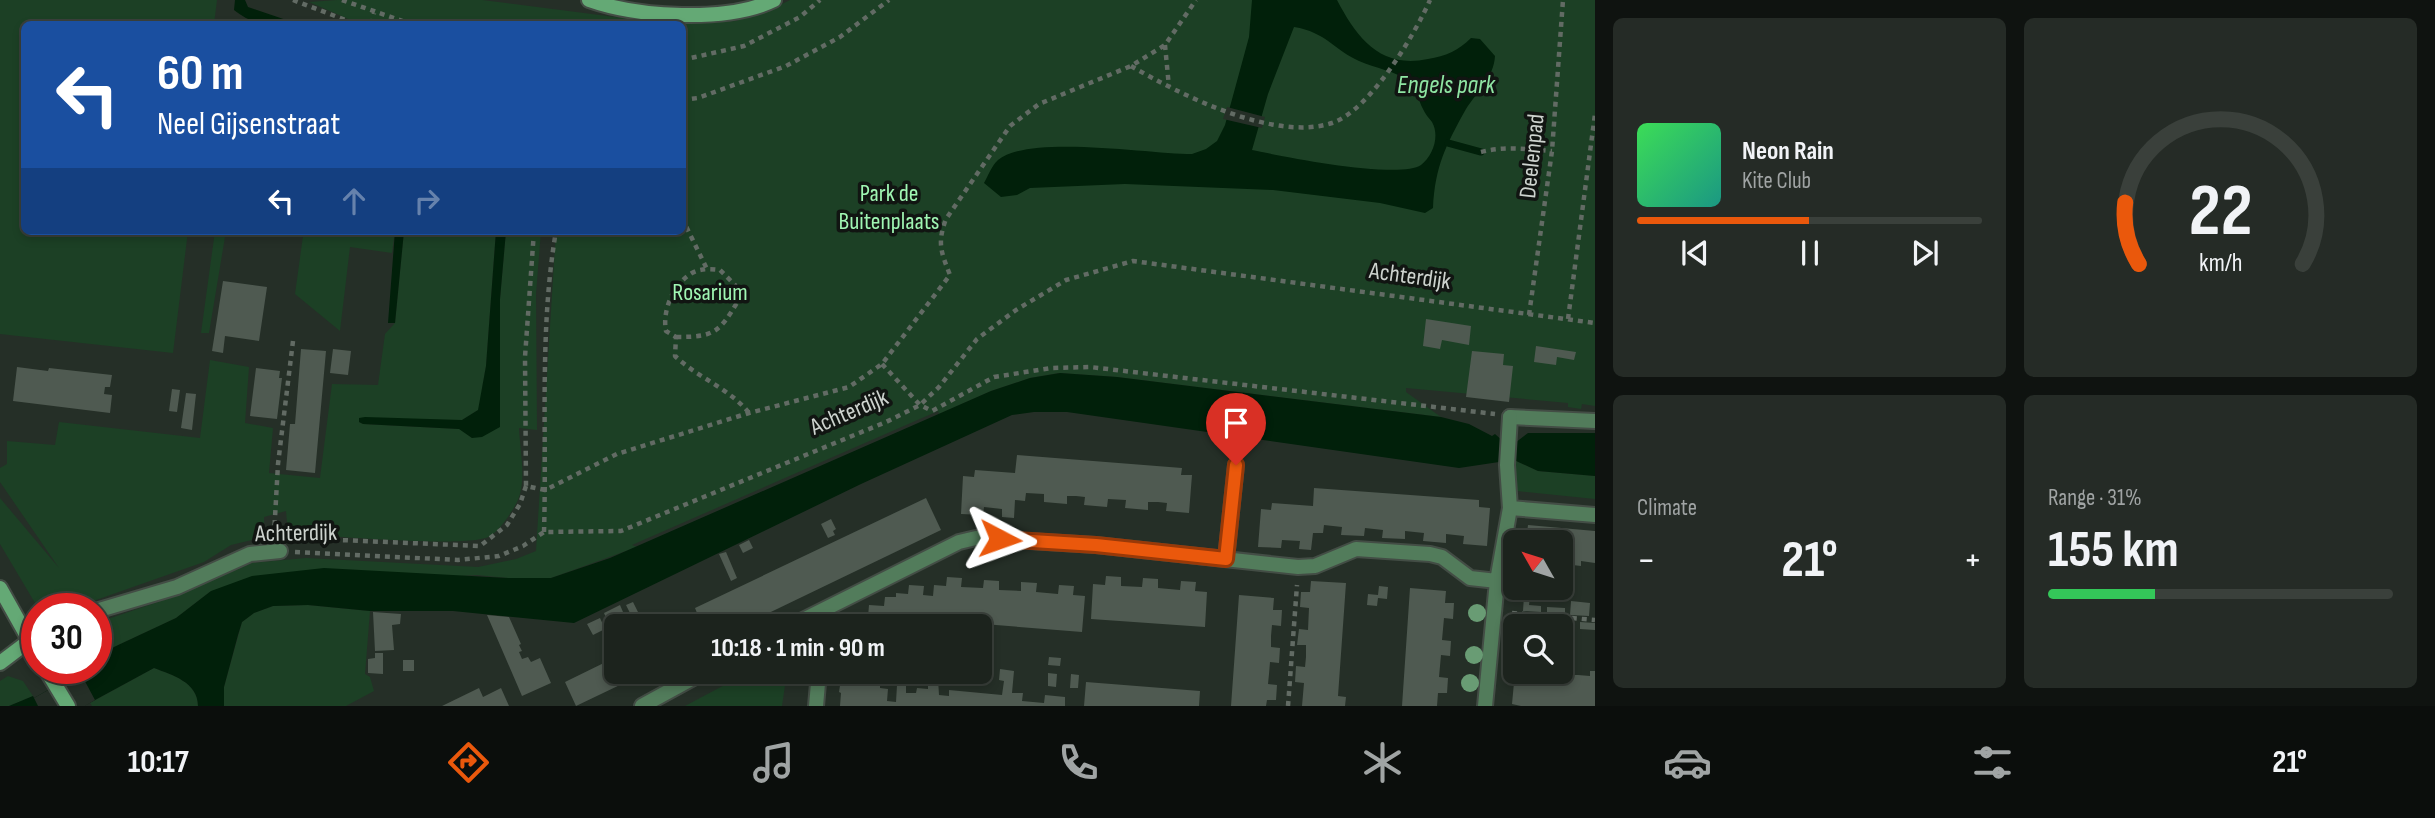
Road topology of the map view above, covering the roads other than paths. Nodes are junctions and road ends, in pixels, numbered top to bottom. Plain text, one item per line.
1 (589, 0) edge
2 (774, 0) edge
3 (1595, 421) edge
4 (1236, 465) dead end
5 (1510, 508) junction
6 (1595, 515) edge
7 (275, 547) road end
8 (1226, 559) junction
9 (1497, 581) junction
10 (0, 588) edge
11 (112, 606) edge
12 (828, 614) edge
13 (21, 623) edge
14 (21, 651) edge
15 (0, 663) edge
16 (55, 684) edge
17 (682, 684) edge
18 (818, 684) edge
19 (68, 706) edge
20 (642, 706) edge
21 (816, 706) edge
22 (1485, 706) edge

1 - 2 street
3 - 5 street
4 - 8 street
5 - 6 street
5 - 9 street
7 - 11 street, Achterdijk
8 - 9 street
8 - 12 street
9 - 22 street
10 - 13 street
14 - 15 street
16 - 19 street
17 - 20 street
18 - 21 street

